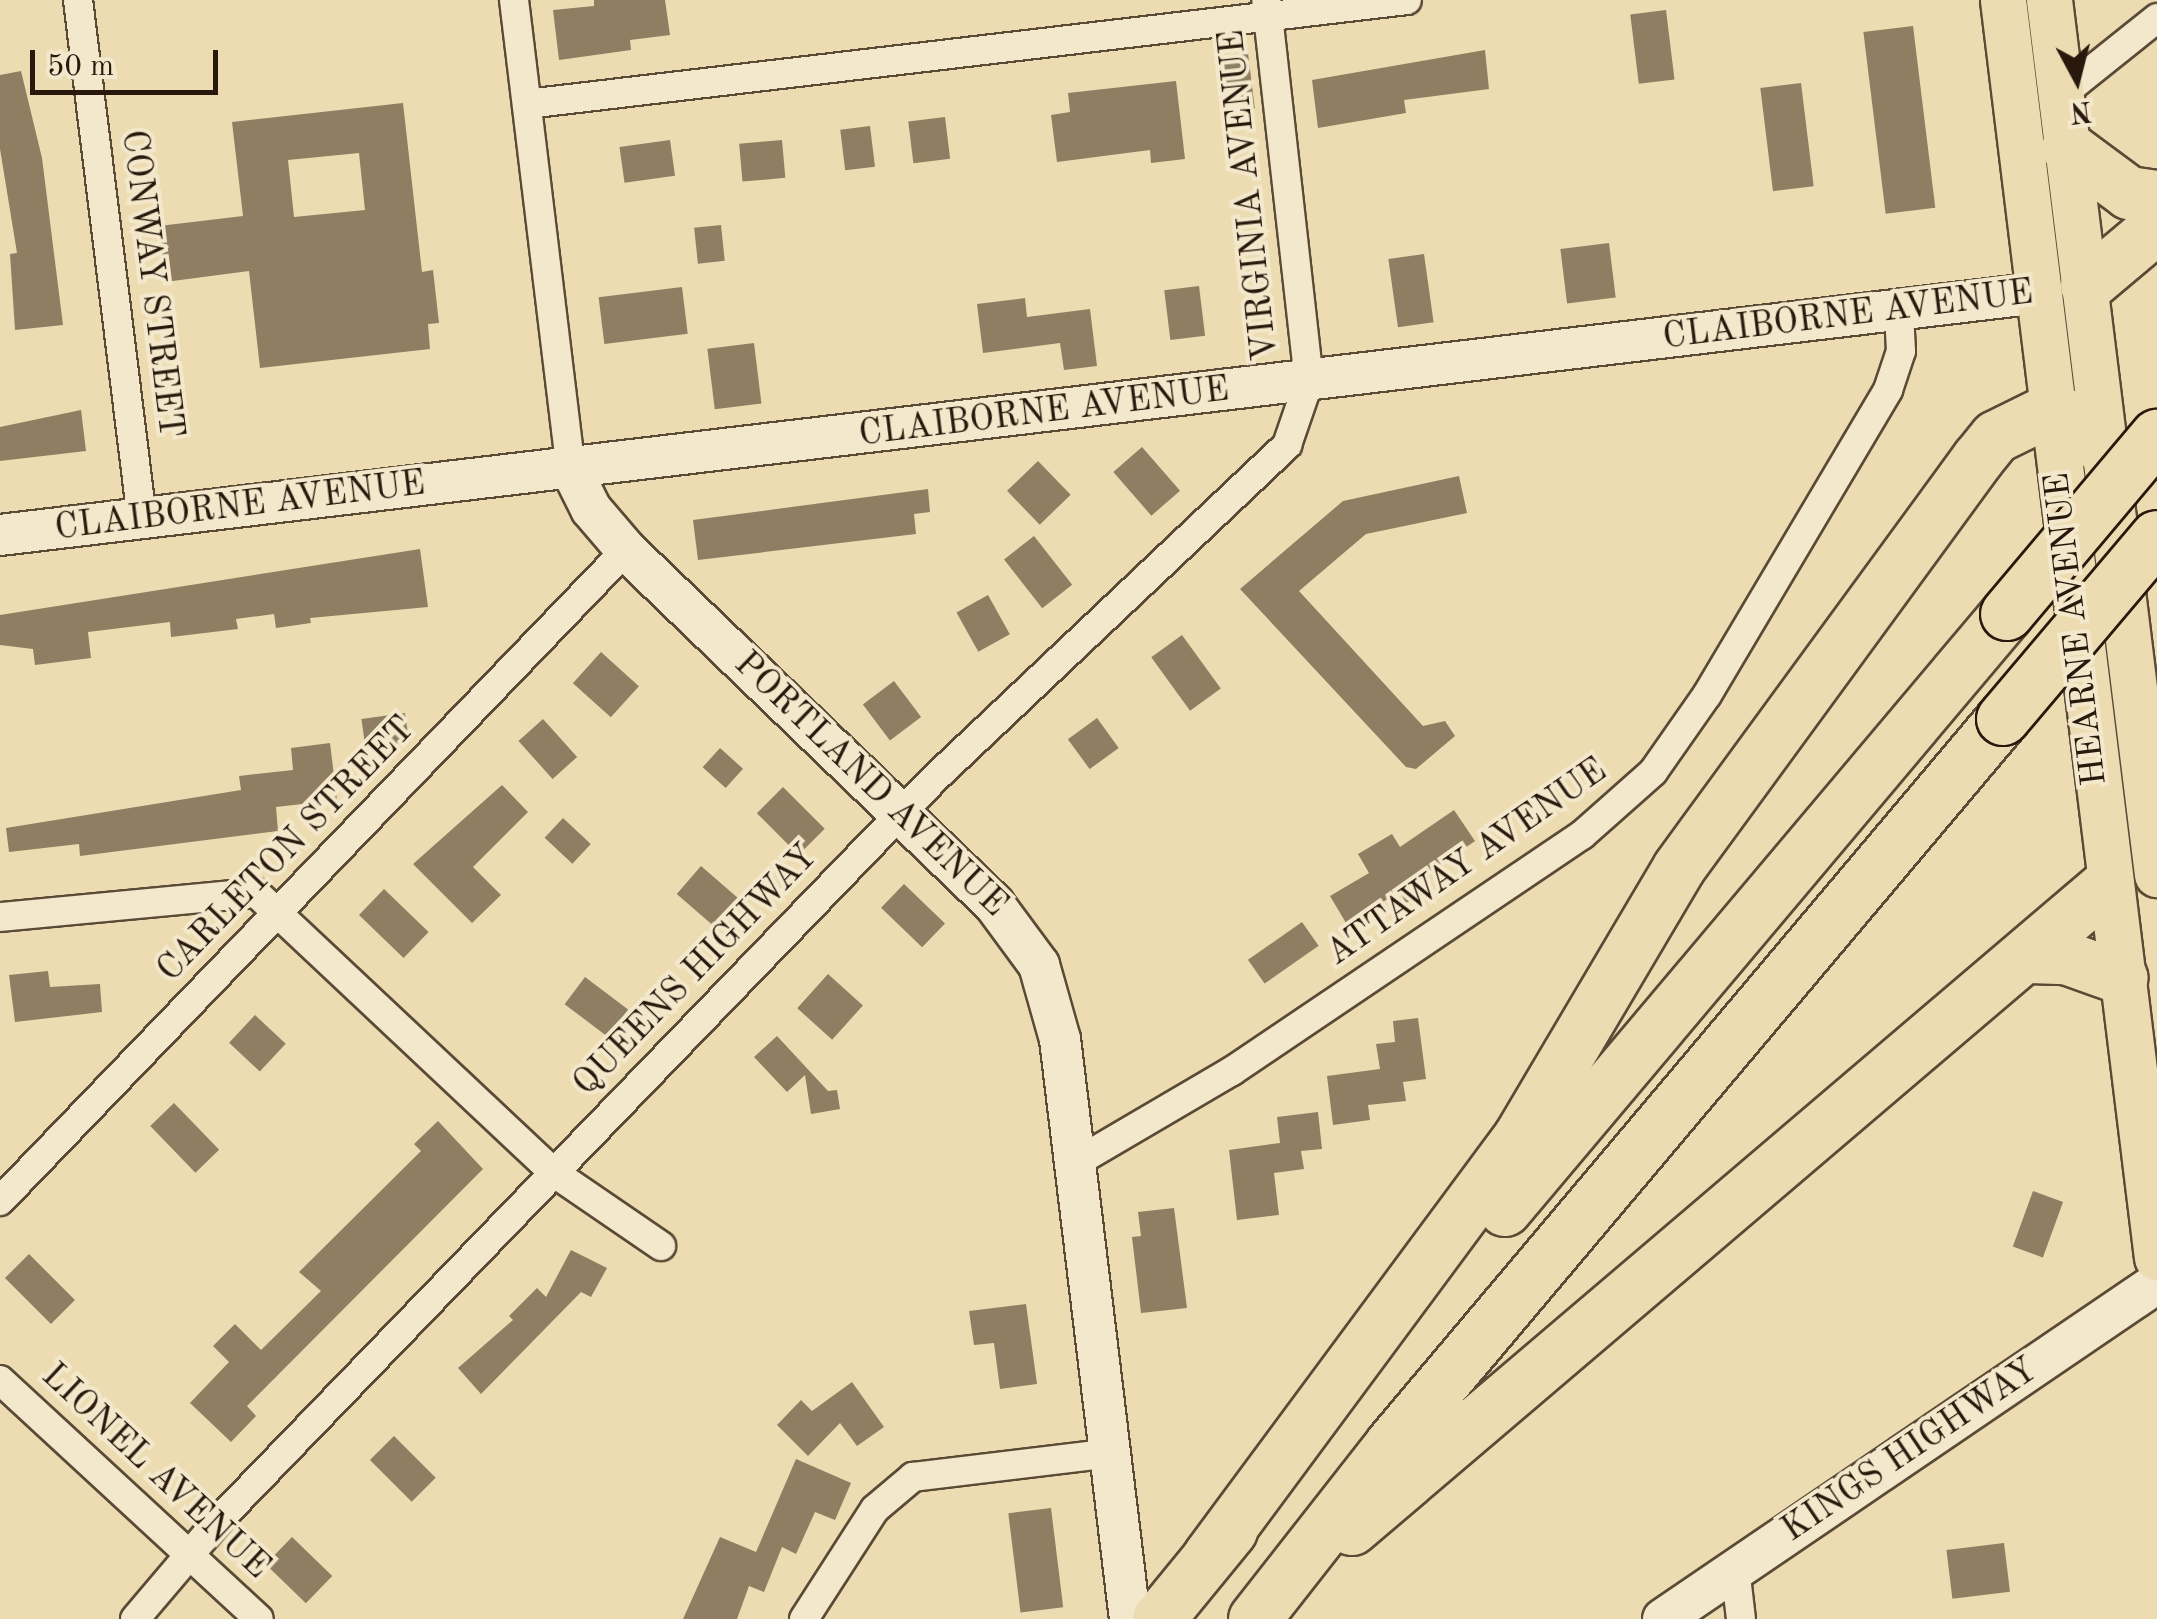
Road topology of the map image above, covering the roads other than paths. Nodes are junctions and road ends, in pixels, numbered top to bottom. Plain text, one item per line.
1 (78, 0) edge
2 (514, 0) edge
3 (1407, 0) edge
4 (2003, 0) edge
5 (2049, 0) edge
6 (1267, 8) edge
7 (2157, 18) edge
8 (2061, 95) junction
9 (527, 104) junction
10 (2068, 148) junction
11 (2157, 197) edge
12 (2157, 227) edge
13 (2063, 289) junction
14 (1899, 312) junction
15 (1309, 382) junction
16 (2051, 410) junction
17 (2157, 436) edge
18 (2107, 453) junction
19 (571, 469) junction
20 (142, 519) junction
21 (0, 535) edge
22 (2157, 537) edge
23 (626, 550) junction
24 (2082, 671) junction
25 (900, 814) junction
26 (2144, 863) edge
27 (281, 910) junction
28 (0, 917) edge
29 (2030, 957) junction
30 (2122, 978) junction
31 (1075, 1163) junction
32 (554, 1172) junction
33 (0, 1201) edge
34 (661, 1246) dead end
35 (2157, 1258) edge
36 (2157, 1283) edge
37 (0, 1380) edge
38 (1110, 1453) junction
39 (188, 1556) junction
40 (1209, 1557) junction
41 (1735, 1568) junction
42 (134, 1619) edge
43 (258, 1619) edge
44 (804, 1619) edge
45 (1130, 1619) edge
46 (1159, 1619) edge
47 (1255, 1619) edge
48 (1264, 1619) edge
49 (1662, 1619) edge
50 (1741, 1619) edge

1 - 20 street, CONWAY STREET
2 - 9 street, PORTLAND AVENUE
3 - 6 street
4 - 13 main road, HEARNE AVENUE
5 - 8 main road, HEARNE AVENUE
6 - 9 street
6 - 15 street, VIRGINIA AVENUE
7 - 8 street
8 - 10 main road, HEARNE AVENUE
9 - 19 street, PORTLAND AVENUE
10 - 11 highway
10 - 13 main road, HEARNE AVENUE
12 - 13 highway
13 - 14 street, CLAIBORNE AVENUE
13 - 16 main road, HEARNE AVENUE
13 - 18 main road, HEARNE AVENUE
14 - 15 street, CLAIBORNE AVENUE
14 - 31 street, ATTAWAY AVENUE
15 - 19 street, CLAIBORNE AVENUE
15 - 25 street, QUEENS HIGHWAY
16 - 18 highway
16 - 24 main road, HEARNE AVENUE
16 - 40 highway
17 - 40 highway, bridge
18 - 26 main road, HEARNE AVENUE
19 - 20 street, CLAIBORNE AVENUE
19 - 23 street, PORTLAND AVENUE
20 - 21 street, CLAIBORNE AVENUE
22 - 47 highway, bridge
23 - 25 street, PORTLAND AVENUE
23 - 27 street, CARLETON STREET
24 - 26 main road, HEARNE AVENUE
24 - 26 main road
25 - 31 street, PORTLAND AVENUE
25 - 32 street, QUEENS HIGHWAY
26 - 29 highway
26 - 30 main road, HEARNE AVENUE
27 - 28 street
27 - 32 street
27 - 33 street, CARLETON STREET
29 - 30 highway
29 - 48 highway
30 - 35 main road, HEARNE AVENUE
31 - 38 street, PORTLAND AVENUE
32 - 34 street
32 - 39 street, QUEENS HIGHWAY
36 - 41 street, KINGS HIGHWAY
37 - 39 street, LIONEL AVENUE
38 - 44 street
38 - 45 street, PORTLAND AVENUE
39 - 42 street, QUEENS HIGHWAY
39 - 43 street, LIONEL AVENUE
40 - 46 highway
41 - 49 street, KINGS HIGHWAY
41 - 50 street

